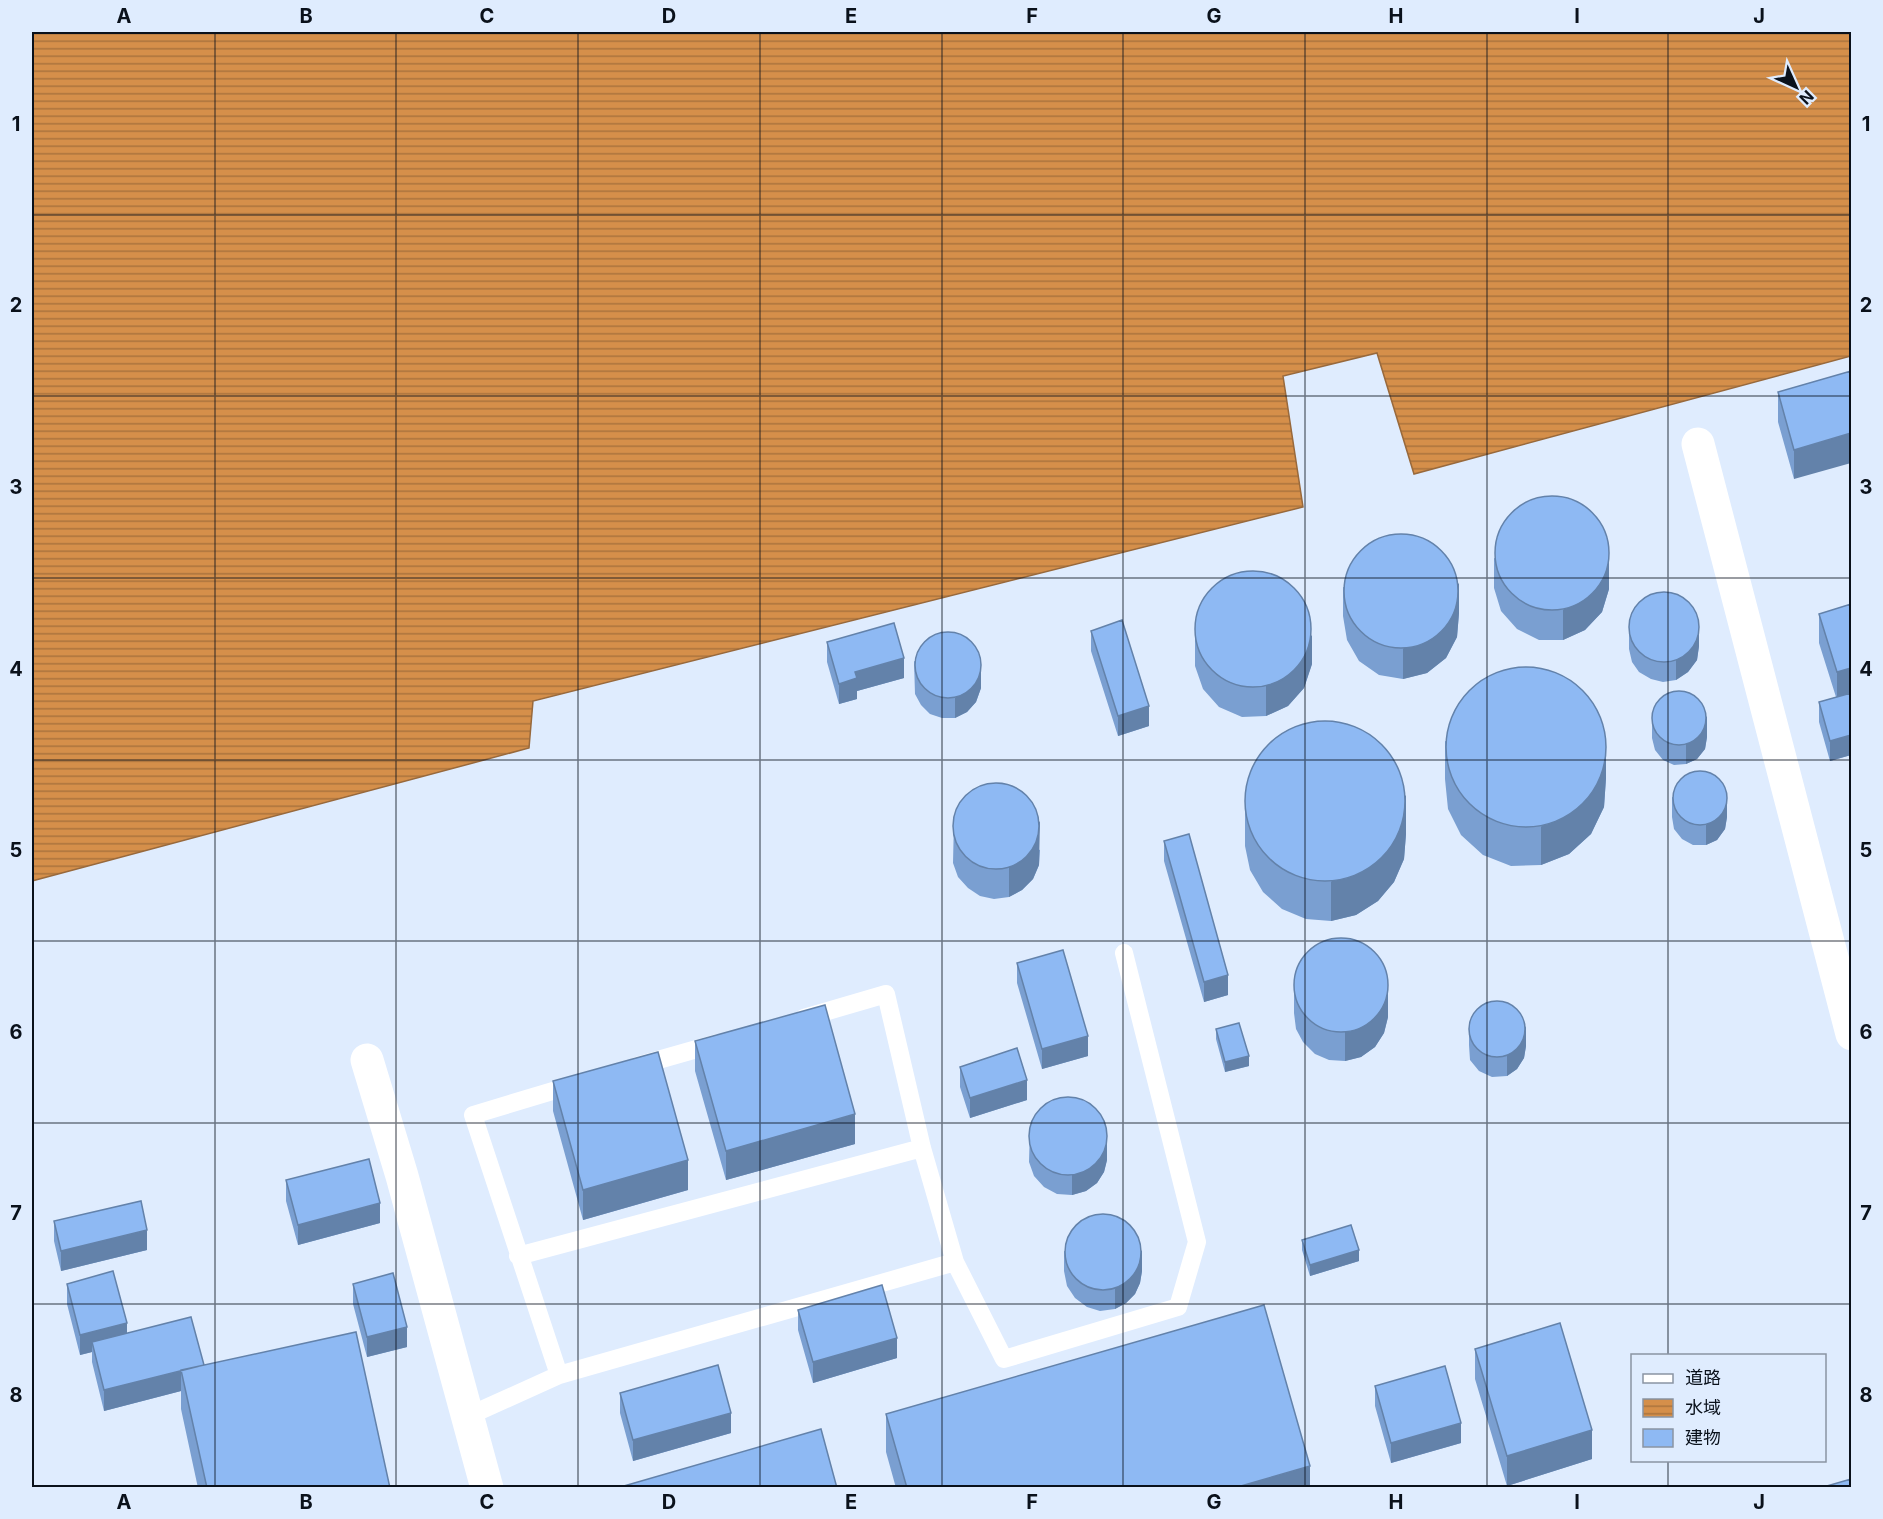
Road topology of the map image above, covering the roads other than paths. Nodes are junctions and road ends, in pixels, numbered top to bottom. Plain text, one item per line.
1 (1698, 444) dead end
2 (1124, 953) dead end
3 (783, 1024) edge
4 (1851, 1034) edge
5 (737, 1037) edge
6 (367, 1060) dead end
7 (622, 1071) edge
8 (588, 1081) edge
9 (922, 1148) junction
10 (518, 1256) junction
11 (955, 1262) junction
12 (559, 1375) junction
13 (466, 1417) junction
14 (487, 1488) edge

1 - 4 street
2 - 11 lane
3 - 9 lane
5 - 7 lane
6 - 13 street
8 - 10 lane
9 - 10 lane
9 - 11 lane
10 - 12 lane
11 - 12 lane
12 - 13 lane
13 - 14 street

